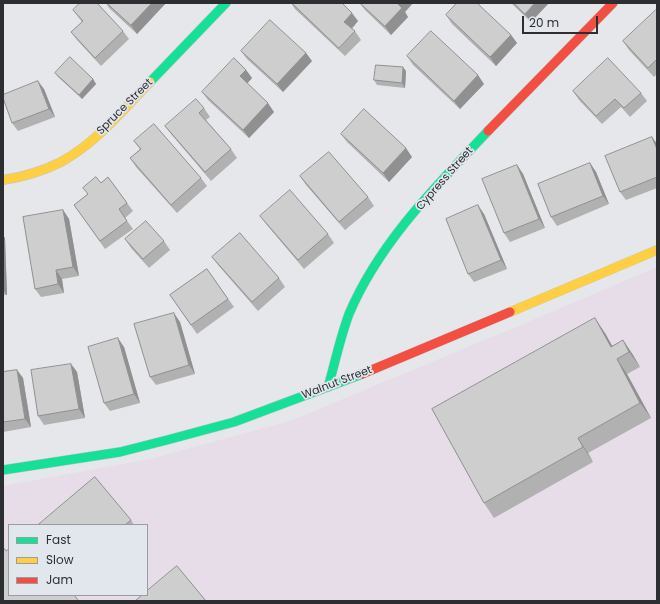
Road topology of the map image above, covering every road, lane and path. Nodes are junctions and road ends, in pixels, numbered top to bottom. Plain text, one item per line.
1 (226, 3) edge
2 (613, 3) edge
3 (3, 180) edge
4 (657, 250) edge
5 (328, 387) junction
6 (3, 470) edge

1 - 3 street, Spruce Street
2 - 5 street, Cypress Street
4 - 5 street, Walnut Street
5 - 6 street, Walnut Street

